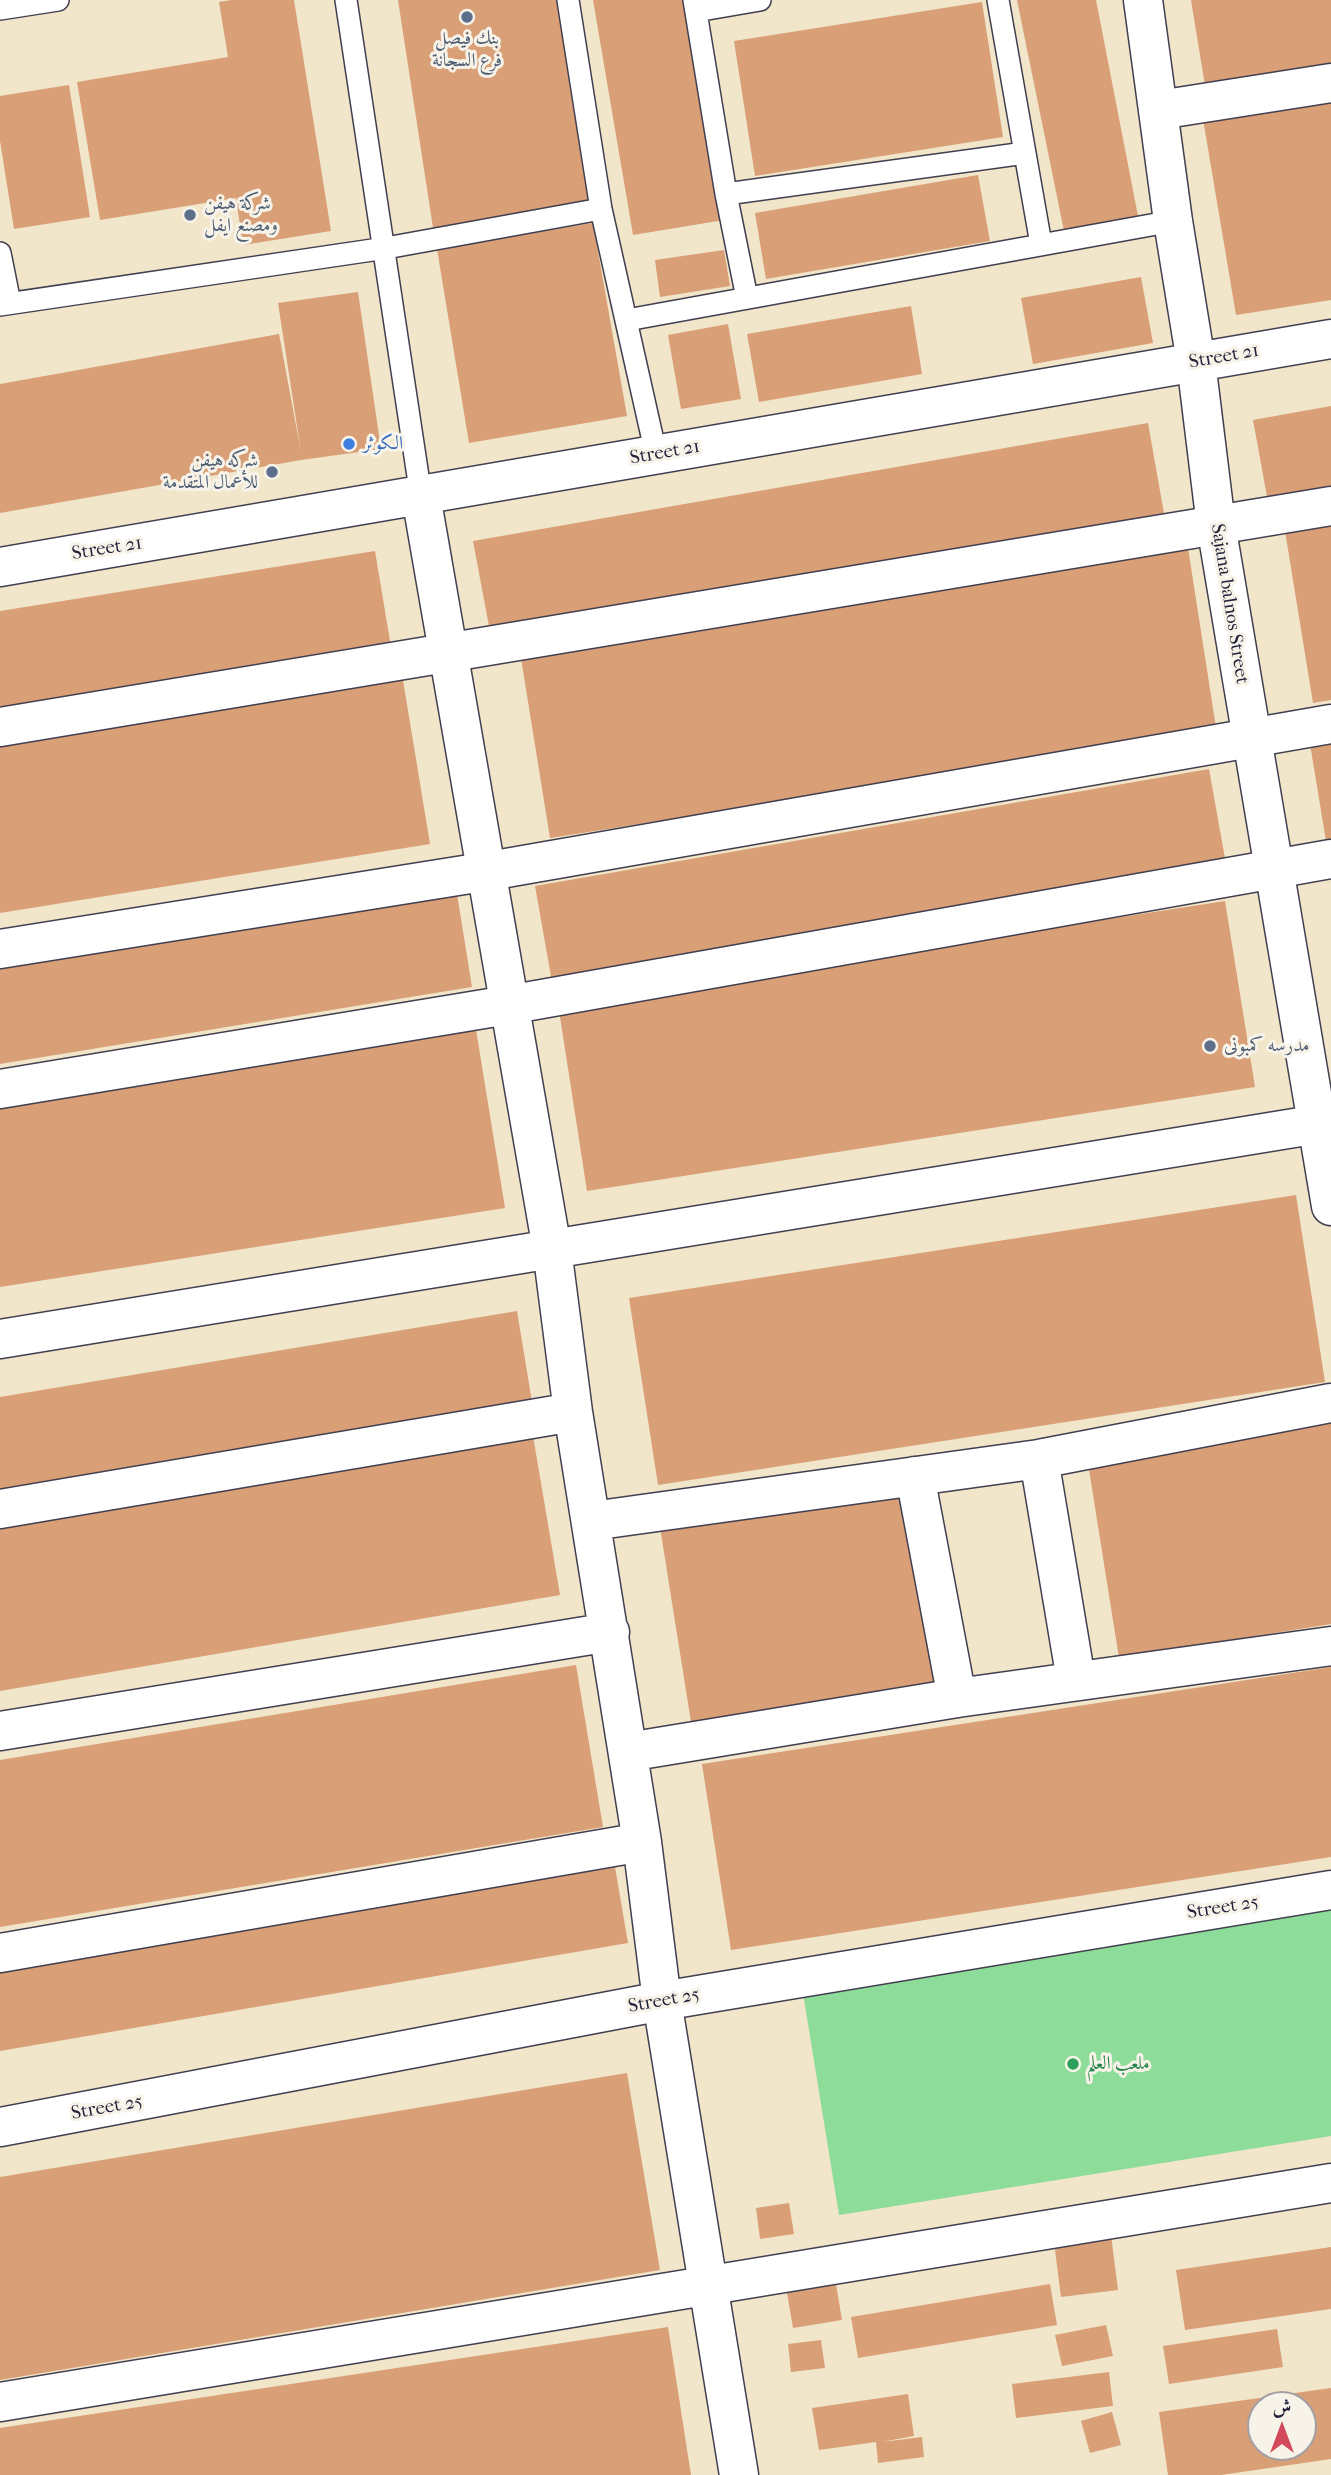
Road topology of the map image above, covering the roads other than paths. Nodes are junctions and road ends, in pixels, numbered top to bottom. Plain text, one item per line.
1 (58, 0) edge
2 (346, 0) edge
3 (568, 0) edge
4 (760, 0) edge
5 (998, 0) edge
6 (1143, 0) edge
7 (695, 5) edge
8 (0, 9) edge
9 (1331, 83) edge
10 (1159, 110) junction
11 (1025, 153) junction
12 (726, 194) junction
13 (601, 209) junction
14 (1173, 221) junction
15 (1041, 244) junction
16 (386, 248) junction
17 (0, 253) edge
18 (747, 298) junction
19 (5, 304) edge
20 (627, 320) junction
21 (1331, 339) edge
22 (1196, 362) junction
23 (656, 454) junction
24 (421, 496) junction
25 (1331, 506) edge
26 (1216, 526) junction
27 (0, 567) edge
28 (449, 652) junction
29 (1331, 724) edge
30 (0, 727) edge
31 (1252, 737) junction
32 (1331, 859) edge
33 (1276, 867) junction
34 (489, 871) junction
35 (0, 948) edge
36 (509, 1005) junction
37 (0, 1089) edge
38 (1323, 1123) edge
39 (1331, 1206) edge
40 (552, 1249) junction
41 (0, 1339) edge
42 (1331, 1403) edge
43 (573, 1412) junction
44 (1039, 1459) junction
45 (915, 1476) junction
46 (0, 1509) edge
47 (592, 1521) junction
48 (610, 1632) junction
49 (1331, 1646) edge
50 (1076, 1680) junction
51 (957, 1698) junction
52 (0, 1731) edge
53 (628, 1752) junction
54 (642, 1842) junction
55 (1331, 1890) edge
56 (0, 1953) edge
57 (662, 2001) junction
58 (0, 2127) edge
59 (1331, 2183) edge
60 (707, 2286) junction
61 (0, 2402) edge
62 (739, 2475) edge

1 - 8 lane
2 - 16 lane
3 - 13 lane
4 - 7 lane
5 - 11 lane
6 - 10 street, Sajana balnos Street
7 - 12 lane
9 - 10 street
10 - 14 street, Sajana balnos Street
11 - 12 lane
11 - 15 lane
12 - 18 lane
13 - 16 lane
13 - 20 lane
14 - 15 lane
14 - 22 street, Sajana balnos Street
15 - 18 lane
16 - 19 lane
16 - 24 lane
17 - 19 lane
18 - 20 lane
20 - 23 lane
21 - 22 street, Street 21
22 - 23 street, Street 21
22 - 26 street, Sajana balnos Street
23 - 24 street, Street 21
24 - 27 street, Street 21
24 - 28 street
25 - 26 street
26 - 28 street
26 - 31 street, Sajana balnos Street
28 - 30 street
28 - 34 street
29 - 31 street
31 - 33 street, Sajana balnos Street
31 - 34 street
32 - 33 street
33 - 36 street
33 - 38 street, Sajana balnos Street
34 - 35 street
34 - 36 street
36 - 37 street
36 - 40 street
38 - 39 street, Sajana balnos Street
38 - 40 street
40 - 41 street
40 - 43 street
42 - 44 street
43 - 46 street
43 - 47 street
44 - 45 street
44 - 50 street
45 - 47 street
45 - 51 street
47 - 48 street
48 - 52 street
48 - 53 street
49 - 50 street
50 - 51 street
51 - 53 street
53 - 54 street
54 - 56 street
54 - 57 street
55 - 57 street, Street 25
57 - 58 street, Street 25
57 - 60 street
59 - 60 street
60 - 61 street
60 - 62 street

